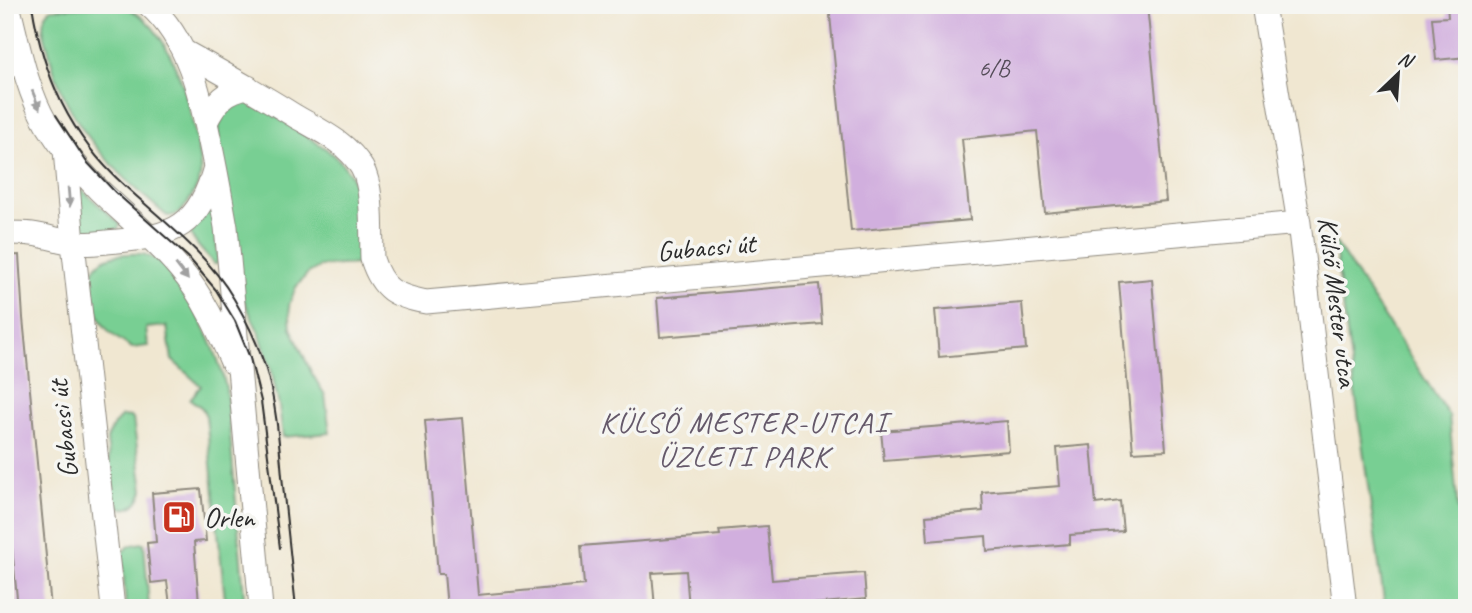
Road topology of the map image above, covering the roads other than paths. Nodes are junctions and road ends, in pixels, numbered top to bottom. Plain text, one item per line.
1 (8, 5) edge
2 (149, 5) edge
3 (1262, 5) edge
4 (183, 51) junction
5 (248, 87) junction
6 (206, 122) junction
7 (65, 150) junction
8 (215, 165) junction
9 (1299, 223) junction
10 (5, 233) edge
11 (150, 237) junction
12 (73, 243) junction
13 (239, 381) junction
14 (113, 608) edge
15 (261, 608) edge
16 (1345, 608) edge

1 -> 7 street, Gubacsi út
2 - 4 street, Gubacsi út
3 - 9 street, Külső Mester utca
4 - 5 street, Gubacsi út
4 - 6 street, Gubacsi út
5 - 6 street
5 - 9 street, Gubacsi út
6 - 8 street, Gubacsi út
7 - 11 street, Gubacsi út
7 -> 12 street, Gubacsi út
8 - 11 street
8 - 13 street, Gubacsi út
9 - 16 street, Külső Mester utca
10 - 12 street
11 - 12 street
11 -> 13 street, Gubacsi út
12 - 14 street, Gubacsi út
13 - 15 street, Gubacsi út

